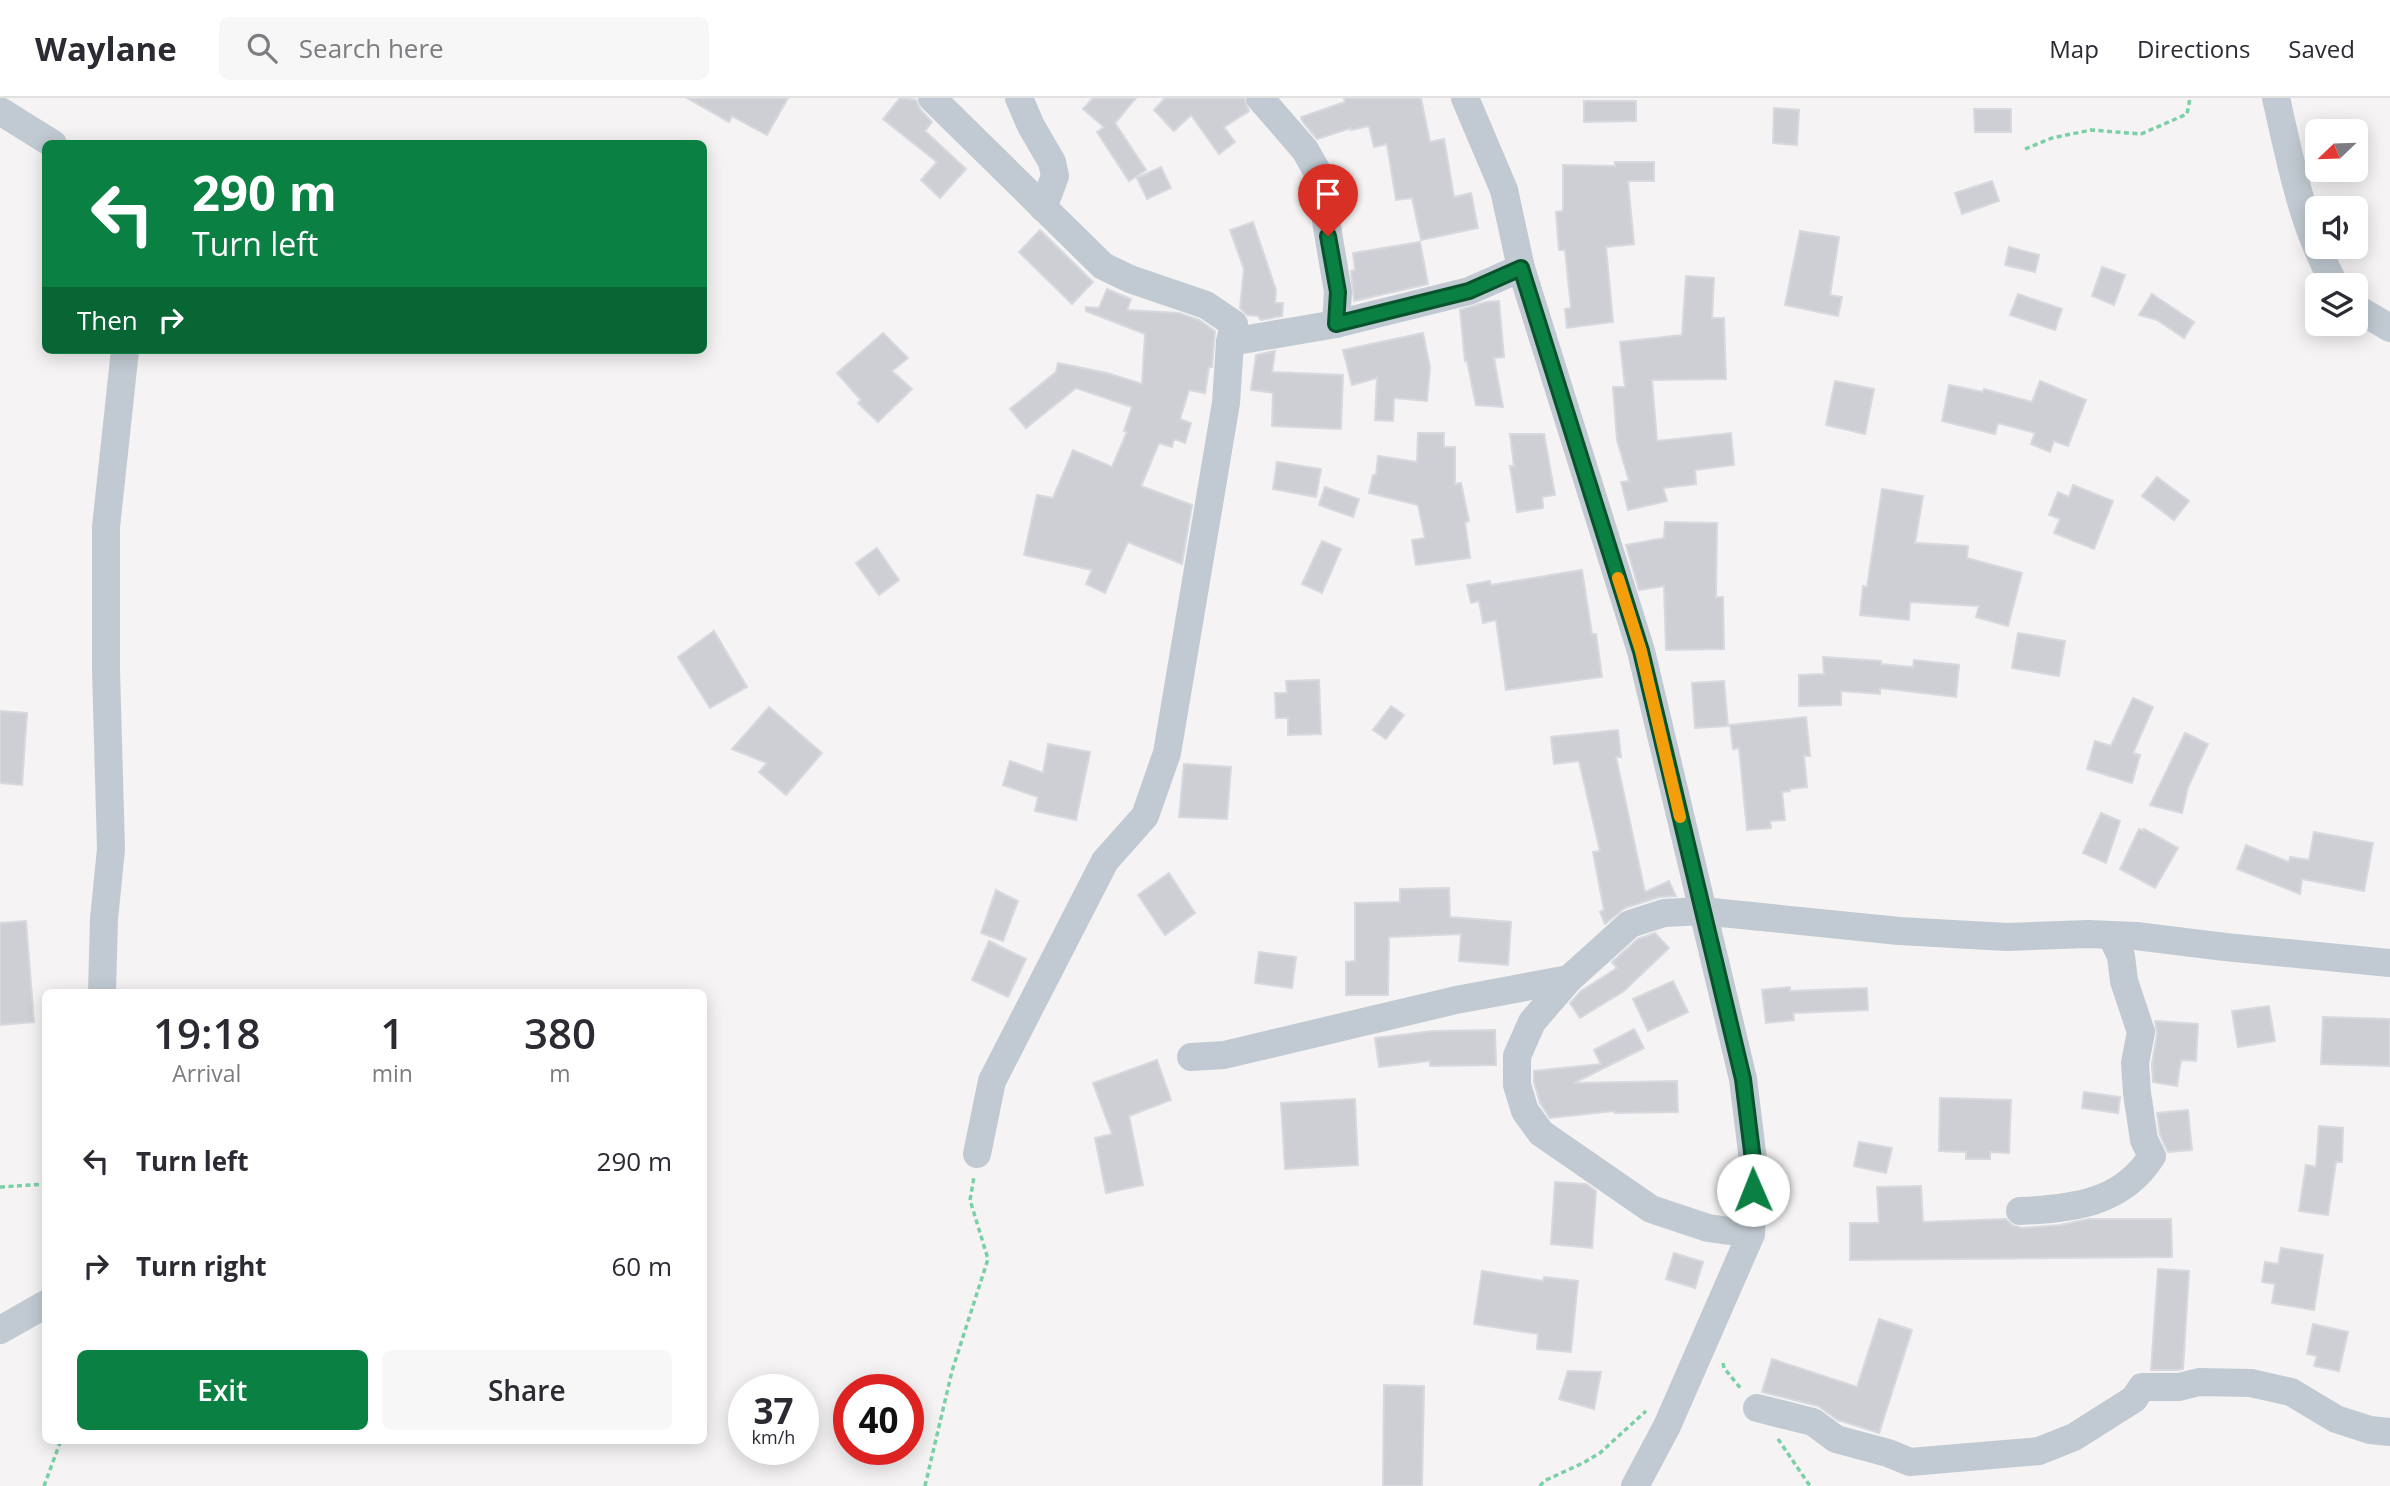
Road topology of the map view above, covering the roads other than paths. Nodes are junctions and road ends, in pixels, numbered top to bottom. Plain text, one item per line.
1 (1019, 98) edge
2 (1260, 98) edge
3 (1465, 98) edge
4 (2276, 98) edge
5 (939, 100) edge
6 (0, 111) edge
7 (47, 140) edge
8 (1043, 208) junction
9 (1521, 268) junction
10 (2328, 273) edge
11 (2368, 315) edge
12 (1336, 324) junction
13 (2390, 328) edge
14 (1230, 342) junction
15 (125, 354) edge
16 (1702, 911) junction
17 (2111, 935) junction
18 (2390, 963) edge
19 (1569, 979) junction
20 (102, 989) edge
21 (1191, 1057) dead end
22 (977, 1154) road end
23 (2020, 1211) dead end
24 (1751, 1234) junction
25 (42, 1306) edge
26 (0, 1330) edge
27 (1757, 1408) dead end
28 (2390, 1432) edge
29 (1635, 1486) edge

1 - 8 street
2 - 12 street
3 - 9 street
4 - 10 street
5 - 8 street
6 - 7 street
8 - 14 street
9 - 12 street
9 - 16 street
11 - 13 street
12 - 14 street
14 - 22 street
15 - 20 street
16 - 17 street
16 - 19 street
16 - 24 street
17 - 18 street
17 - 23 street
19 - 21 street
19 - 24 street
24 - 29 street
25 - 26 street
27 - 28 street

